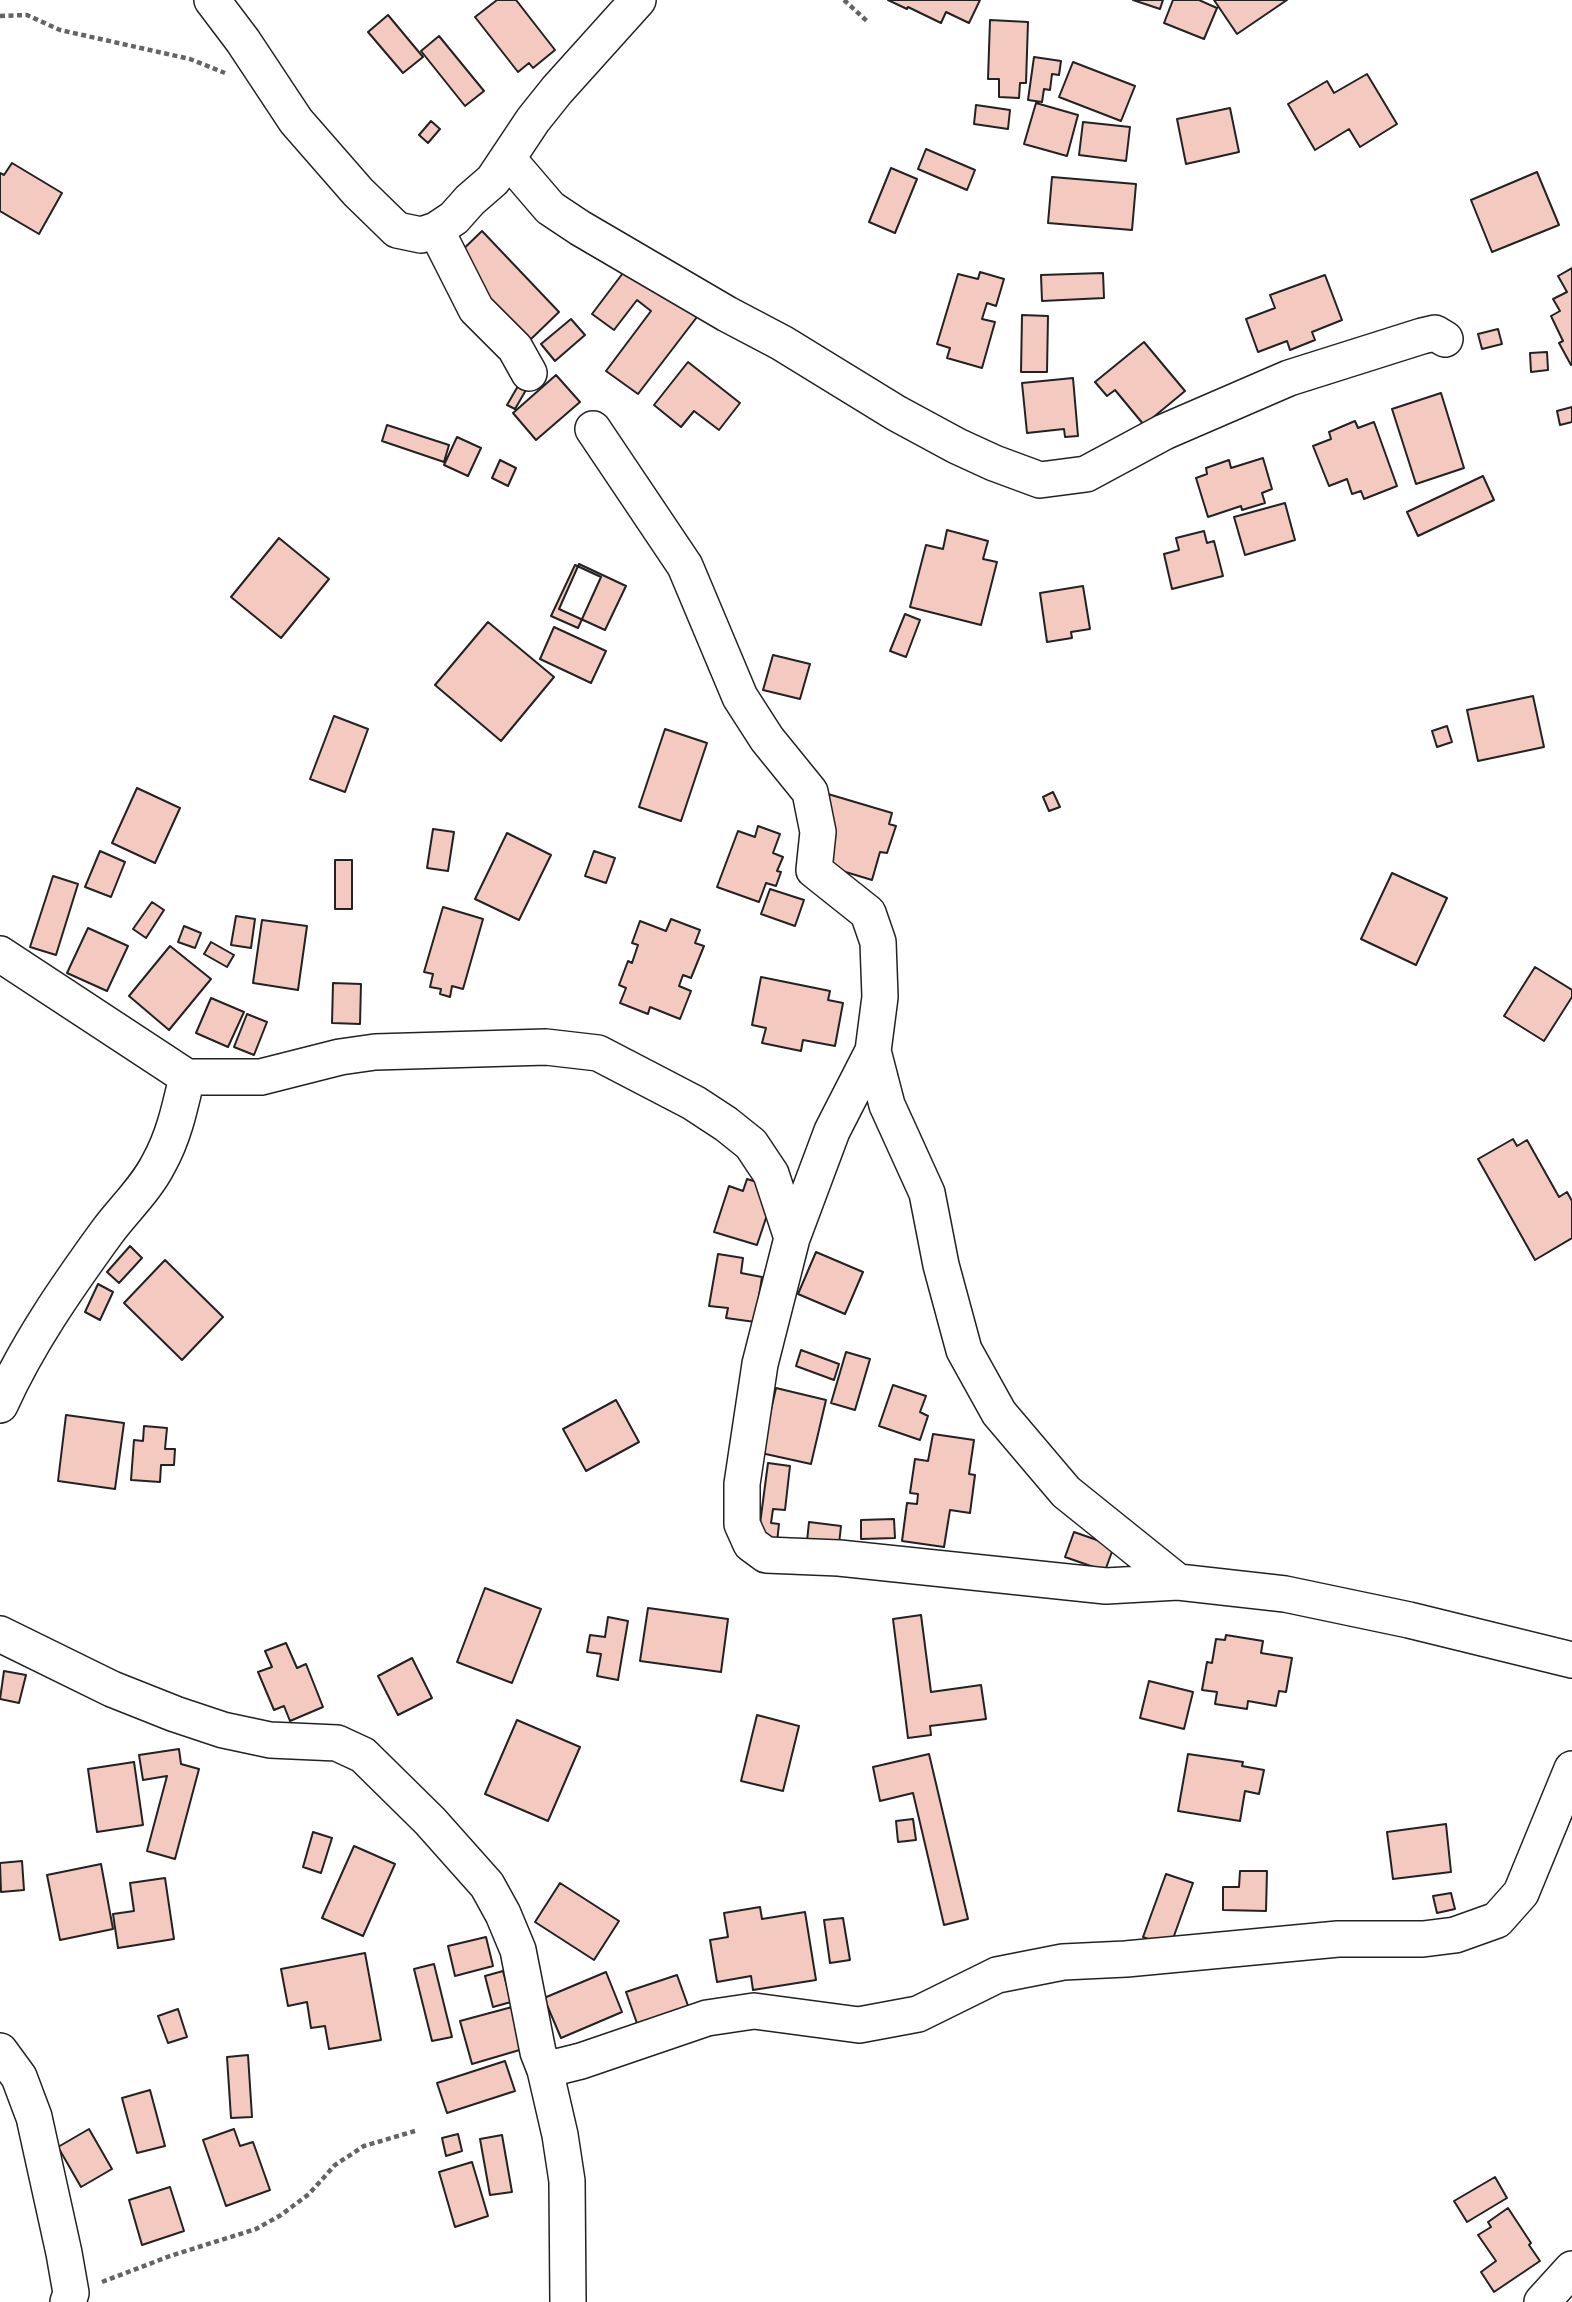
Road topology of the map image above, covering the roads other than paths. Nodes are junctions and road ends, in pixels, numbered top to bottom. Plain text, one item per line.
1 (212, 0) edge
2 (638, 0) edge
3 (508, 159) junction
4 (436, 230) junction
5 (1445, 339) dead end
6 (529, 373) dead end
7 (593, 429) dead end
8 (0, 954) edge
9 (873, 1051) junction
10 (187, 1077) junction
11 (792, 1238) junction
12 (0, 1405) edge
13 (1178, 1582) junction
14 (0, 1634) edge
15 (1572, 1660) edge
16 (1572, 1769) edge
17 (0, 2051) edge
18 (545, 2070) junction
19 (1572, 2269) edge
20 (69, 2297) edge
21 (568, 2302) edge
22 (1542, 2302) edge

1 - 4 street
2 - 3 street
3 - 4 street
3 - 5 street
4 - 6 street
7 - 9 street
8 - 10 street
9 - 11 street
9 - 13 street
10 - 11 street
10 - 12 street
11 - 13 street
13 - 15 street
14 - 18 street
16 - 18 street
17 - 20 street
18 - 21 street
19 - 22 street

